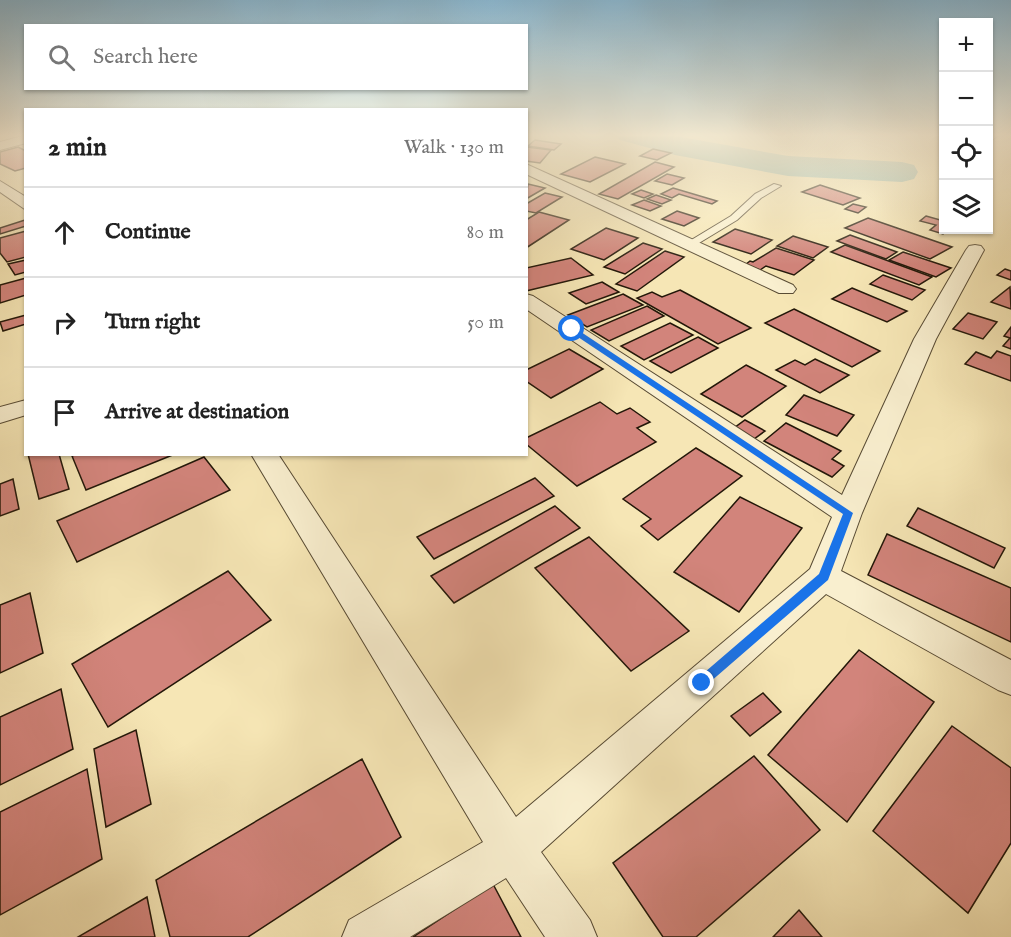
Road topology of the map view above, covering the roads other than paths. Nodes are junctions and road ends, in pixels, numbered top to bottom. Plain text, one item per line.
1 (547, 178) edge
2 (0, 185) edge
3 (777, 186) dead end
4 (24, 204) edge
5 (691, 244) junction
6 (975, 250) dead end
7 (786, 289) dead end
8 (528, 301) edge
9 (24, 408) edge
10 (0, 415) edge
11 (265, 456) edge
12 (848, 513) junction
13 (824, 577) junction
14 (1011, 678) edge
15 (512, 849) junction
16 (366, 937) edge
17 (573, 937) edge

1 - 5 street
2 - 4 street
3 - 5 lane
5 - 7 street
6 - 12 street
8 - 12 street
9 - 10 street
11 - 15 street
12 - 13 street
13 - 14 street
13 - 15 street
15 - 16 street
15 - 17 street

